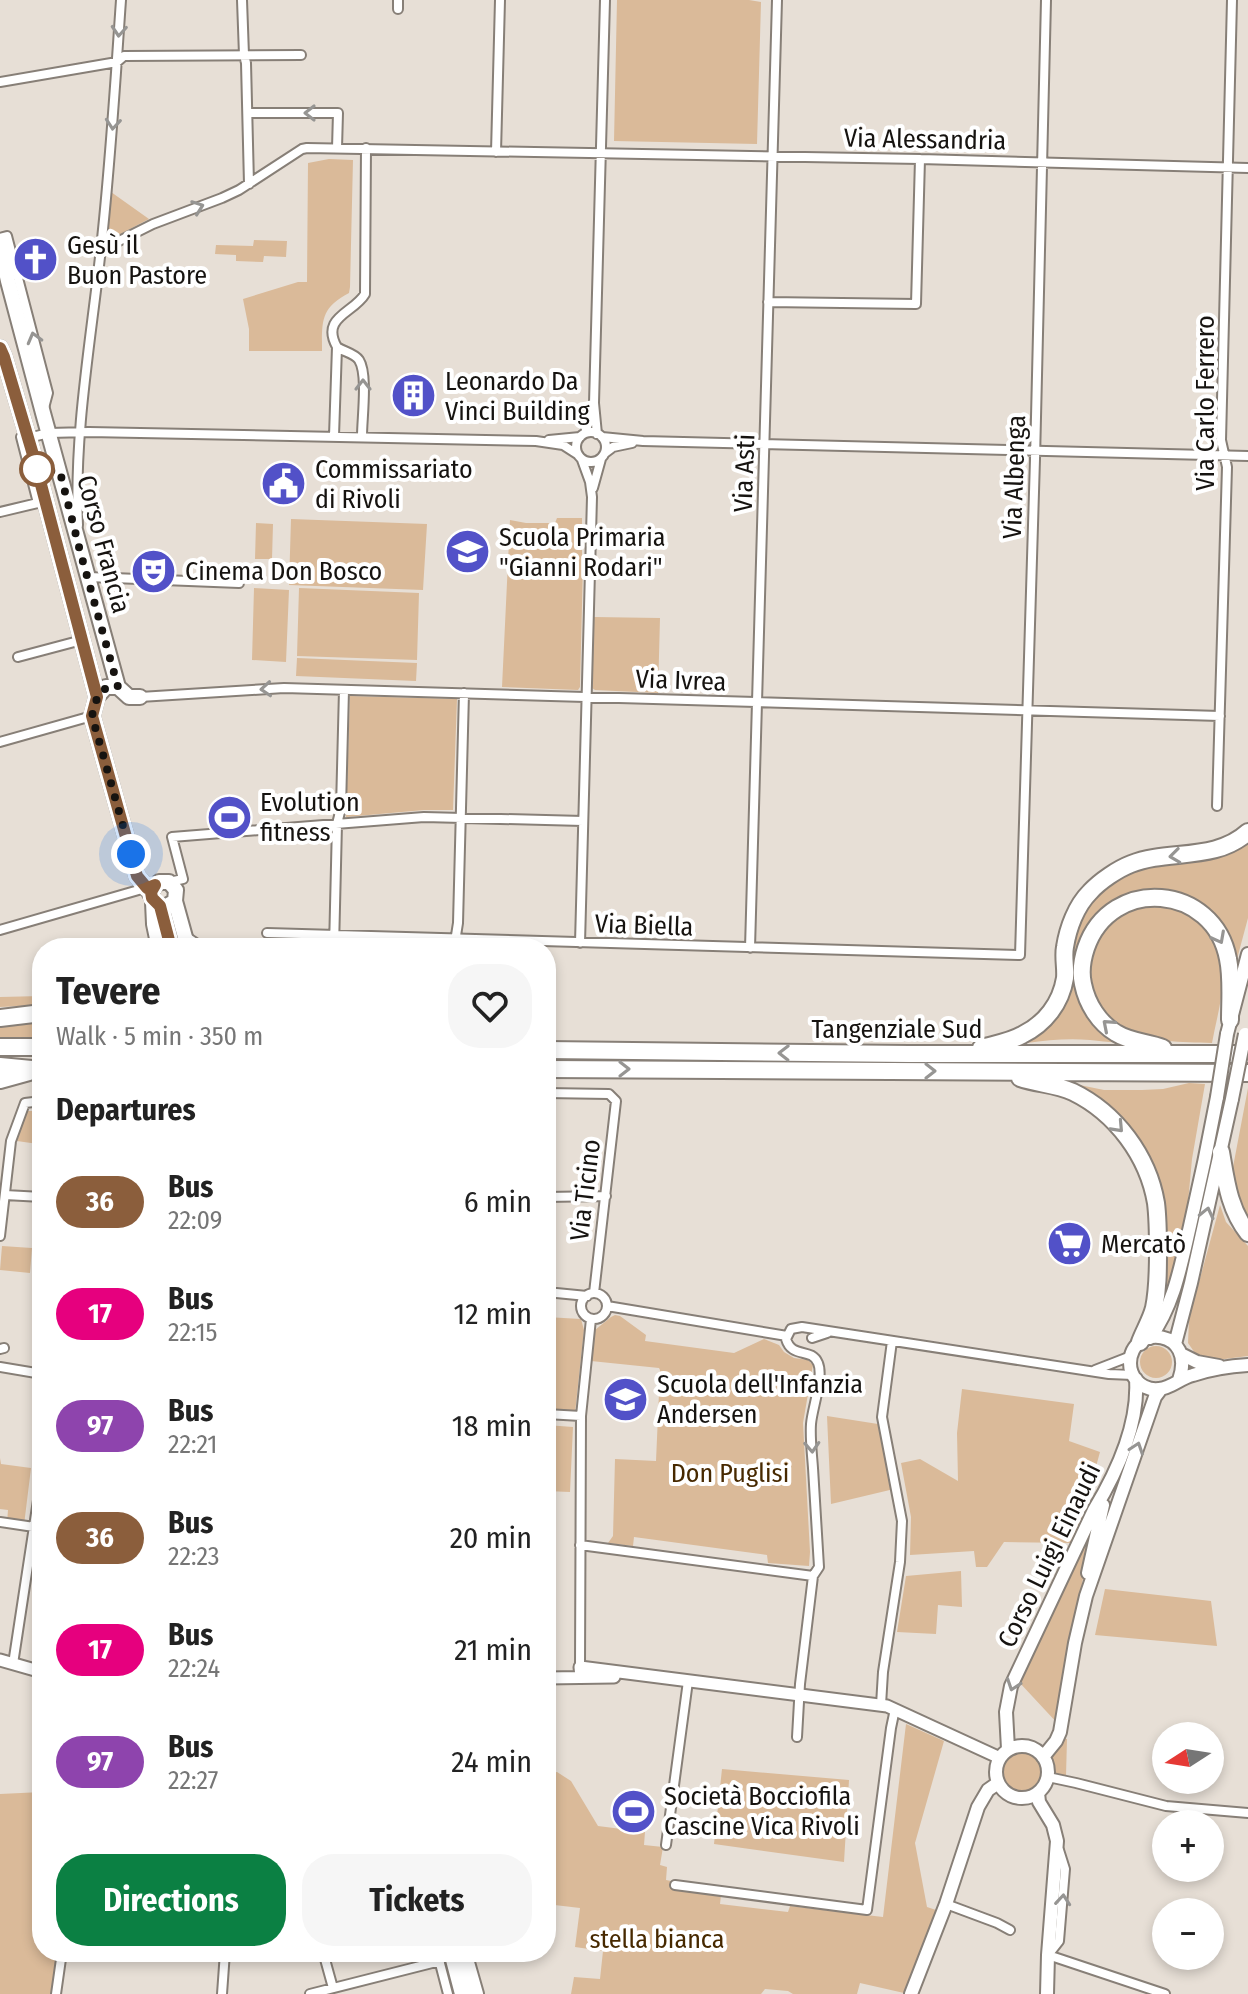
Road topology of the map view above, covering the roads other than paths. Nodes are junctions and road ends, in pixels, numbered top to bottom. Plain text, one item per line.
1 (121, 0) edge
2 (242, 0) edge
3 (500, 0) edge
4 (605, 0) edge
5 (777, 0) edge
6 (1046, 0) edge
7 (1232, 0) edge
8 (244, 55) junction
9 (301, 55) dead end
10 (117, 62) junction
11 (0, 82) edge
12 (248, 113) junction
13 (337, 148) junction
14 (366, 148) junction
15 (496, 152) junction
16 (600, 153) junction
17 (772, 156) junction
18 (920, 159) junction
19 (1042, 162) junction
20 (1228, 167) junction
21 (1248, 168) edge
22 (249, 184) junction
23 (0, 238) edge
24 (0, 245) edge
25 (101, 250) junction
26 (768, 302) junction
27 (337, 347) junction
28 (0, 348) edge
29 (0, 367) edge
30 (594, 403) junction
31 (43, 413) junction
32 (49, 433) junction
33 (80, 433) junction
34 (583, 435) junction
35 (600, 435) junction
36 (334, 436) junction
37 (362, 436) junction
38 (28, 438) junction
39 (536, 441) junction
40 (641, 441) junction
41 (765, 444) junction
42 (1035, 451) junction
43 (603, 456) junction
44 (1224, 456) junction
45 (1248, 456) edge
46 (580, 457) junction
47 (72, 495) junction
48 (592, 497) junction
49 (42, 503) junction
50 (0, 512) edge
51 (88, 577) junction
52 (239, 583) dead end
53 (82, 640) junction
54 (18, 657) dead end
55 (118, 687) junction
56 (344, 690) junction
57 (464, 693) junction
58 (97, 697) junction
59 (140, 697) joint
60 (587, 698) junction
61 (757, 702) junction
62 (1027, 710) junction
63 (92, 716) junction
64 (1220, 716) junction
65 (0, 742) edge
66 (1217, 806) dead end
67 (461, 817) junction
68 (583, 821) junction
69 (337, 824) junction
70 (1248, 832) edge
71 (162, 893) junction
72 (0, 930) edge
73 (267, 933) dead end
74 (335, 935) junction
75 (456, 937) junction
76 (158, 938) edge
77 (169, 938) edge
78 (186, 938) edge
79 (335, 938) edge
80 (477, 938) edge
81 (556, 942) edge
82 (580, 943) junction
83 (750, 948) junction
84 (1248, 954) edge
85 (1020, 955) joint
86 (0, 1010) edge
87 (32, 1011) edge
88 (32, 1013) edge
89 (0, 1018) edge
90 (1229, 1027) junction
91 (1247, 1028) edge
92 (0, 1047) edge
93 (32, 1047) edge
94 (556, 1050) edge
95 (963, 1054) junction
96 (1179, 1054) junction
97 (1248, 1054) edge
98 (0, 1066) edge
99 (32, 1069) edge
100 (556, 1069) edge
101 (999, 1071) junction
102 (32, 1072) edge
103 (1248, 1073) edge
104 (0, 1080) edge
105 (556, 1093) edge
106 (32, 1102) edge
107 (1221, 1152) junction
108 (5, 1195) junction
109 (32, 1196) edge
110 (606, 1196) junction
111 (556, 1197) edge
112 (1, 1222) edge
113 (1248, 1233) edge
114 (0, 1236) edge
115 (556, 1292) edge
116 (591, 1294) junction
117 (607, 1306) junction
118 (591, 1319) junction
119 (806, 1329) junction
120 (832, 1332) junction
121 (787, 1336) junction
122 (812, 1338) junction
123 (892, 1341) junction
124 (1140, 1345) junction
125 (1178, 1349) junction
126 (802, 1352) junction
127 (1248, 1365) edge
128 (0, 1367) edge
129 (1222, 1367) junction
130 (1090, 1371) junction
131 (32, 1372) edge
132 (1134, 1377) junction
133 (1179, 1380) junction
134 (1161, 1389) junction
135 (556, 1415) edge
136 (581, 1416) junction
137 (1107, 1489) junction
138 (0, 1522) edge
139 (32, 1527) edge
140 (32, 1540) edge
141 (580, 1545) junction
142 (813, 1576) junction
143 (1086, 1596) junction
144 (0, 1660) edge
145 (13, 1664) junction
146 (32, 1669) edge
147 (581, 1672) junction
148 (556, 1676) edge
149 (688, 1681) junction
150 (800, 1695) junction
151 (881, 1705) junction
152 (895, 1709) junction
153 (797, 1737) dead end
154 (1002, 1756) junction
155 (1043, 1757) junction
156 (1048, 1777) junction
157 (1001, 1787) junction
158 (1038, 1793) junction
159 (1023, 1799) junction
160 (1042, 1808) junction
161 (1248, 1813) edge
162 (666, 1845) dead end
163 (675, 1885) dead end
164 (946, 1904) junction
165 (1010, 1930) dead end
166 (1048, 1955) junction
167 (61, 1962) edge
168 (224, 1962) edge
169 (326, 1962) edge
170 (426, 1962) edge
171 (453, 1962) edge
172 (456, 1962) edge
173 (458, 1962) edge
174 (333, 1988) junction
175 (56, 1994) edge
176 (222, 1994) edge
177 (310, 1994) edge
178 (448, 1994) edge
179 (462, 1994) edge
180 (476, 1994) edge
181 (911, 1994) edge
182 (1047, 1994) edge
183 (1165, 1994) edge

1 -> 10 street
2 - 8 street
3 - 15 street
4 - 16 street
5 - 17 street, Via Asti
6 - 19 street, Via Albenga
7 - 20 street, Via Carlo Ferrero
8 - 9 street
8 - 10 street
8 - 12 street
10 - 11 street
10 -> 25 street
13 -> 12 street
12 - 22 street
13 - 14 street, Via Alessandria
13 - 22 street, Via Alessandria
14 - 15 street, Via Alessandria
14 - 27 street
15 - 16 street, Via Alessandria
16 - 17 street, Via Alessandria
16 - 30 street
17 - 18 street, Via Alessandria
17 - 26 street, Via Asti
18 - 19 street, Via Alessandria
18 - 26 street
19 - 20 street, Via Alessandria
19 - 42 street, Via Albenga
20 - 21 street, Via Alessandria
20 - 44 street, Via Carlo Ferrero
25 -> 22 street
31 -> 23 street, Corso Francia
24 - 31 main road, Corso Francia
25 - 33 street
26 - 41 street, Via Asti
27 - 36 street
37 -> 27 street
28 - 38 main road, Corso Francia
29 - 49 street, Corso Francia
30 - 34 street
30 - 35 street
31 - 32 main road, Corso Francia
32 - 33 street
32 - 38 street
32 - 47 main road, Corso Francia
33 - 36 street
33 - 47 street
34 - 35 street
34 - 39 street
34 - 46 street
35 - 40 street
35 - 43 street
36 - 37 street
37 - 39 street
38 - 49 main road, Corso Francia
39 - 46 street
40 - 41 street
40 - 43 street
41 - 42 street
41 - 61 street, Via Asti
42 - 44 street
42 - 62 street, Via Albenga
43 - 46 street
43 - 48 street
44 - 45 street
44 - 64 street, Via Carlo Ferrero
46 - 48 street
47 - 51 main road, Corso Francia
48 - 60 street
49 - 50 street
49 - 53 main road, Corso Francia
51 - 52 street
51 - 55 main road, Corso Francia
53 - 54 street, Corso Francia
53 - 58 main road, Corso Francia
55 - 58 main road
55 - 59 main road
56 - 57 street, Via Ivrea
56 -> 59 street, Via Ivrea
56 - 69 street
57 - 60 street, Via Ivrea
57 - 67 street
58 - 63 main road
60 - 61 street, Via Ivrea
60 - 68 street
61 - 62 street, Via Ivrea
61 - 83 street, Via Asti
62 - 64 street, Via Ivrea
62 - 85 street, Via Albenga
63 - 65 street
63 - 71 main road
64 - 66 street, Via Carlo Ferrero
67 - 68 street
67 - 69 street
67 - 75 street
68 - 82 street
69 - 71 street
69 - 74 street
70 -> 95 highway
71 - 72 street
71 - 76 highway
71 - 77 main road
71 - 78 main road
73 - 74 street, Via Biella
74 - 75 street, Via Biella
74 - 79 street
75 - 80 street, Via Biella
81 - 82 street, Via Biella
82 - 83 street, Via Biella
83 - 85 street, Via Biella
84 - 90 main road
86 - 87 highway
88 - 89 highway
96 -> 90 highway
90 - 124 main road, bridge
91 - 107 main road, bridge
92 - 93 highway
95 -> 94 highway, Tangenziale Sud
95 - 96 highway, Tangenziale Sud
96 - 97 highway, Tangenziale Sud
98 - 99 highway
100 -> 101 highway, Tangenziale Sud
101 - 103 highway, Tangenziale Sud
101 -> 124 highway
102 - 104 highway
105 - 110 street, Via Ticino
106 - 108 street
107 - 113 highway
125 -> 107 main road
108 - 109 street
108 - 112 street
110 - 111 street
110 - 116 street, Via Ticino
112 - 114 street
115 - 116 street
116 - 117 street
116 - 118 street
117 - 118 street
117 - 121 street
118 - 136 street
119 - 120 street
119 - 121 street
119 - 122 street
120 - 122 street
120 - 123 street
121 - 126 street
122 - 126 street
123 - 130 street
123 - 151 street
124 - 125 main road
124 - 130 street
124 - 132 main road
125 - 129 main road
125 - 133 main road
126 -> 142 street
127 - 129 main road
128 - 131 street
129 - 133 main road
130 - 132 street
132 - 134 main road
132 - 137 main road, Corso Luigi Einaudi
133 - 134 main road
143 -> 134 main road, Corso Luigi Einaudi
135 - 136 street
136 - 141 street
137 - 143 main road
137 -> 154 main road, Corso Luigi Einaudi
138 - 139 street
140 - 145 street
141 - 142 street
141 - 147 street
142 - 150 street
143 - 155 main road
144 - 145 street
145 - 146 street
147 - 148 street
147 - 149 street
149 - 150 street
149 - 162 street
150 - 151 street
150 - 153 street
151 - 152 street
152 - 154 street
152 - 163 street
154 - 155 main road
154 - 157 main road
155 - 156 main road
156 - 158 main road
156 - 161 street
157 - 159 main road
157 - 164 main road
158 - 159 main road
158 - 160 main road
159 - 160 main road
160 - 166 main road
164 - 165 street
164 - 181 main road
166 - 182 main road
166 - 183 street
167 - 175 street
168 - 176 street
169 - 174 street
170 - 174 street
171 - 178 street
172 - 179 main road
173 - 180 main road
174 - 177 street

